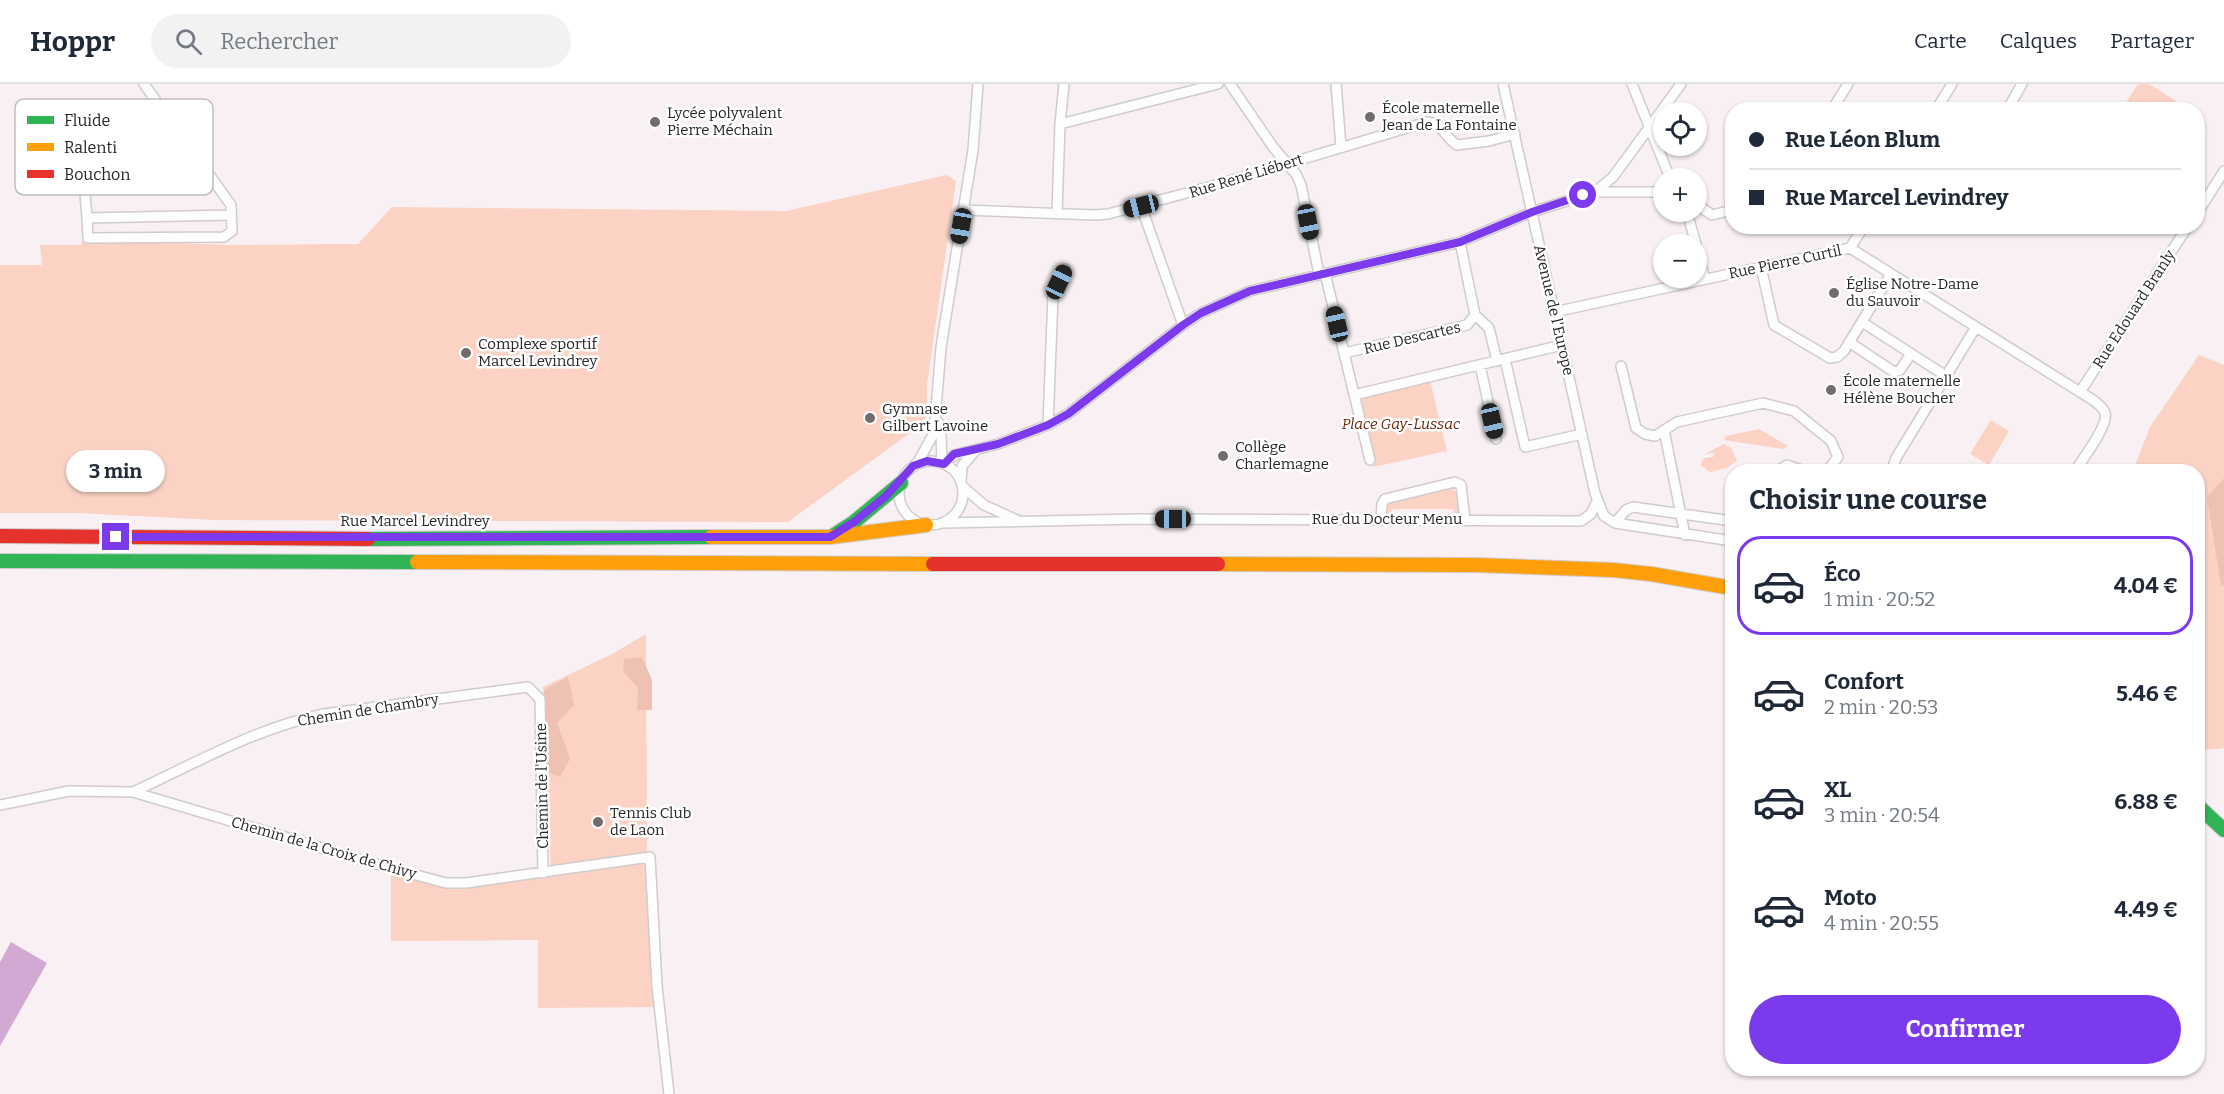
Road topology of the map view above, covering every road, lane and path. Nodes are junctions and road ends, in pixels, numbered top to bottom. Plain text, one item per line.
1 (144, 84) edge
2 (978, 84) edge
3 (1064, 84) edge
4 (1218, 84) edge
5 (1230, 84) edge
6 (1336, 84) edge
7 (1503, 84) edge
8 (1632, 84) edge
9 (1682, 84) edge
10 (1848, 84) edge
11 (1952, 84) edge
12 (2022, 84) edge
13 (155, 99) edge
14 (1837, 102) edge
15 (1941, 102) edge
16 (2012, 102) edge
17 (1060, 124) junction
18 (1648, 127) junction
19 (1515, 134) junction
20 (1341, 147) junction
21 (1288, 164) junction
22 (1666, 168) edge
23 (2224, 171) edge
24 (213, 180) edge
25 (1595, 192) junction
26 (1653, 192) edge
27 (85, 195) edge
28 (2205, 201) edge
29 (1141, 206) junction
30 (963, 210) junction
31 (1532, 212) junction
32 (1707, 212) edge
33 (1725, 212) edge
34 (1057, 213) junction
35 (231, 215) junction
36 (87, 218) junction
37 (1859, 234) edge
38 (2183, 234) edge
39 (1460, 242) junction
40 (1850, 248) junction
41 (1761, 267) junction
42 (1065, 269) dead end
43 (1322, 274) junction
44 (1892, 274) junction
45 (1707, 279) edge
46 (1664, 288) edge
47 (1554, 312) junction
48 (1475, 315) junction
49 (1862, 322) junction
50 (1183, 325) junction
51 (1976, 327) junction
52 (1849, 342) junction
53 (1562, 345) junction
54 (1344, 353) junction
55 (1911, 354) junction
56 (1501, 360) junction
57 (1480, 365) junction
58 (1622, 366) dead end
59 (1946, 376) junction
60 (2080, 392) junction
61 (1354, 394) junction
62 (936, 416) junction
63 (1048, 425) junction
64 (1664, 430) junction
65 (1582, 434) junction
66 (941, 436) junction
67 (1497, 439) dead end
68 (977, 449) junction
69 (1370, 460) dead end
70 (943, 464) junction
71 (1832, 464) edge
72 (1894, 464) edge
73 (2079, 464) edge
74 (913, 466) junction
75 (901, 483) junction
76 (961, 483) junction
77 (1597, 501) junction
78 (1682, 514) junction
79 (1381, 519) junction
80 (1465, 520) junction
81 (1725, 520) edge
82 (1018, 521) junction
83 (943, 523) junction
84 (1615, 523) junction
85 (926, 525) junction
86 (1686, 535) junction
87 (0, 536) edge
88 (830, 537) junction
89 (1725, 540) edge
90 (0, 561) edge
91 (1725, 587) edge
92 (540, 699) joint
93 (133, 792) junction
94 (0, 805) edge
95 (2205, 812) edge
96 (2224, 830) edge
97 (543, 873) junction
98 (669, 1094) edge

1 - 13 street
2 - 30 street
3 - 17 street
4 - 17 street
5 - 21 street, Rue Descartes
6 - 20 street
7 - 19 street, Avenue de l'Europe
8 - 18 street
9 - 18 street
10 - 14 street
11 - 15 street
12 - 16 street
17 - 34 street
18 - 22 street
18 - 25 street
19 - 20 street, Rue René Liébert
19 - 31 street, Avenue de l'Europe
20 - 21 street, Rue René Liébert
21 - 29 street, Rue René Liébert
21 - 43 street, Rue Descartes
23 - 28 street
24 - 35 street
25 - 26 street
25 - 31 street
27 - 36 street
29 - 34 street, Rue René Liébert
29 - 50 street
30 - 34 street, Rue René Liébert
30 - 62 street
31 - 39 street
31 - 47 street, Avenue de l'Europe
32 - 33 street
35 - 36 street
35 - 36 street
37 - 40 street, Rue Pierre Curtil
38 - 60 street, Rue Edouard Branly
39 - 43 street
39 - 48 street, Rue Descartes
40 - 41 street, Rue Pierre Curtil
40 - 44 street
41 - 45 street, Rue Pierre Curtil
41 - 52 street
42 - 63 street
43 - 50 street
43 - 54 street, Rue Descartes
44 - 49 street
44 - 51 street
46 - 47 street, Rue Pierre Curtil
47 - 53 street, Avenue de l'Europe
48 - 54 street, Rue Descartes
48 - 56 street, Rue Descartes
49 - 52 street
49 - 55 street
50 - 63 street
51 - 59 street
51 - 60 street
52 - 55 street
53 - 56 street
53 - 65 street, Avenue de l'Europe
54 - 61 street, Rue Descartes
55 - 59 street
56 - 57 street
56 - 65 street, Rue Descartes
57 - 61 street
57 - 67 street
58 - 64 street
59 - 72 street
60 - 73 street
61 - 69 street, Rue Descartes
62 - 66 street
62 - 74 street
63 - 68 street
64 - 71 street
64 - 78 street
65 - 77 street, Avenue de l'Europe
66 - 68 street
66 - 70 street
68 - 70 street
68 - 76 street
70 - 74 street
70 - 76 street
74 - 75 street
75 - 85 street
75 - 88 main road
76 - 82 street, Rue du Docteur Menu
76 - 83 street
77 - 80 street, Rue du Docteur Menu
77 - 84 street
78 - 81 street
78 - 84 street
78 - 86 street
79 - 80 street, Rue du Docteur Menu
79 - 80 street
79 - 82 street, Rue du Docteur Menu
82 - 83 street, Rue du Docteur Menu
83 - 85 street
84 - 86 street
85 - 88 main road, Rue Marcel Levindrey
86 - 89 street
87 - 88 main road, Rue Marcel Levindrey
90 - 91 main road
92 - 93 street, Chemin de Chambry
92 - 97 street, Chemin de l'Usine
93 - 94 street, Chemin de la Croix de Chivy
93 - 97 street, Chemin de la Croix de Chivy
95 - 96 main road
97 - 98 street, Chemin de la Croix de Chivy

